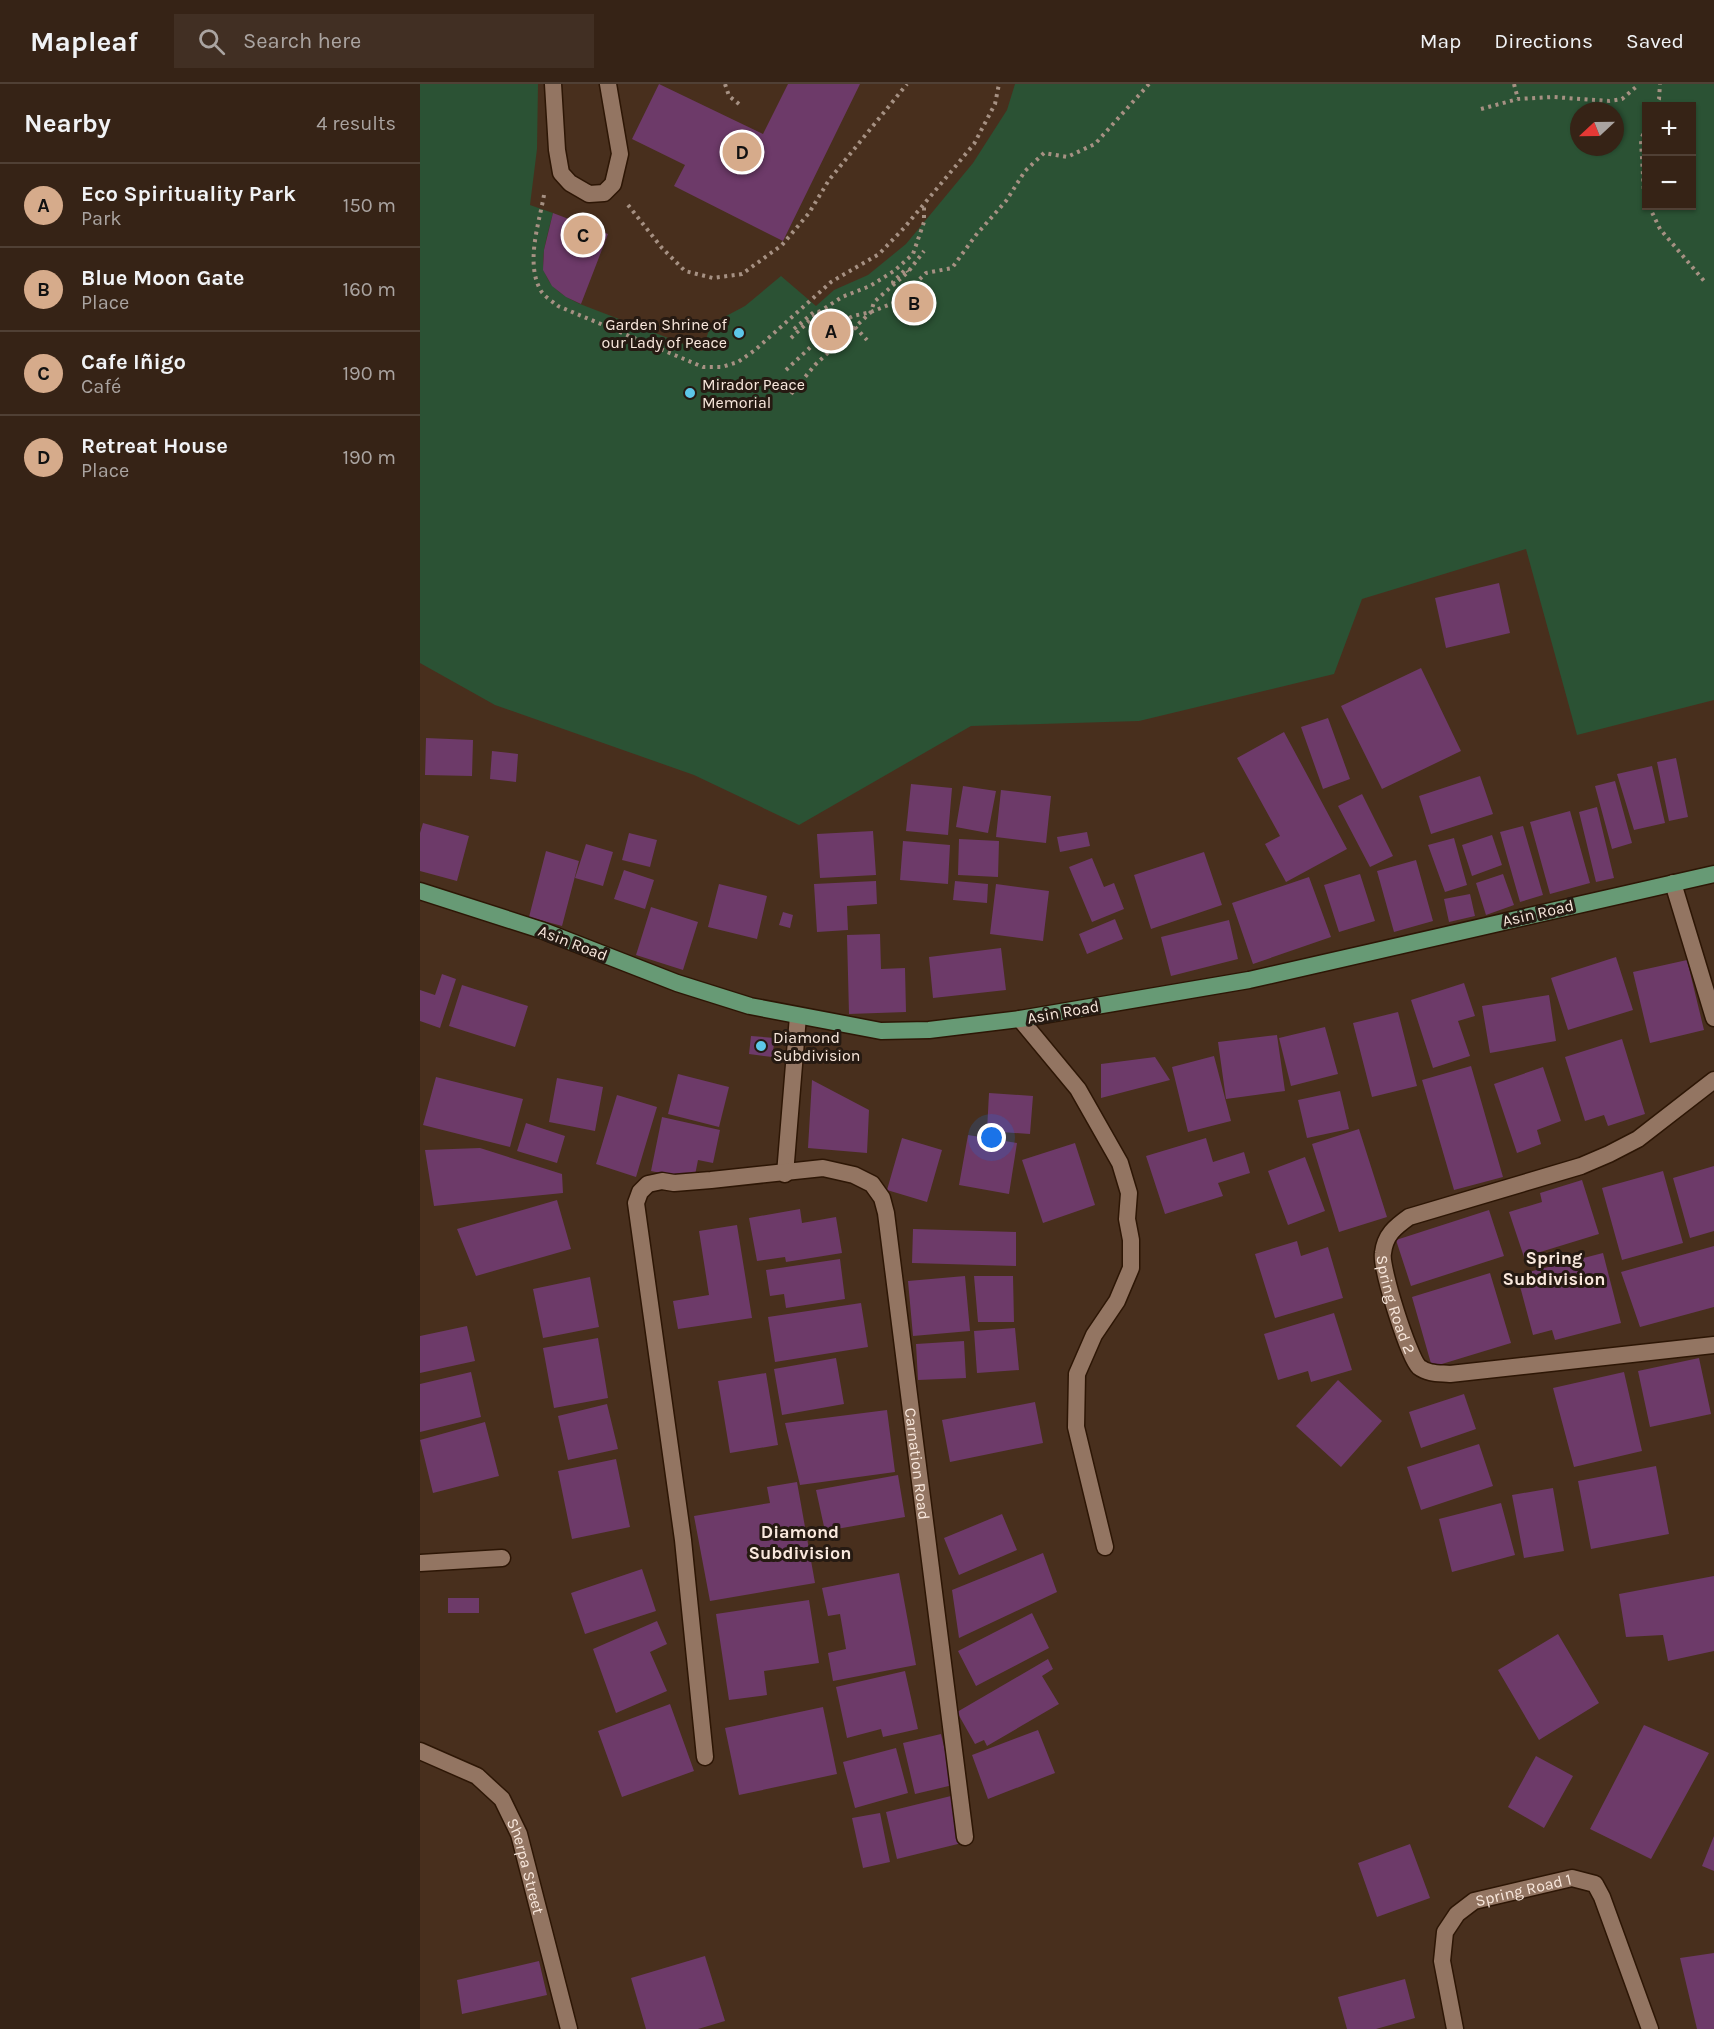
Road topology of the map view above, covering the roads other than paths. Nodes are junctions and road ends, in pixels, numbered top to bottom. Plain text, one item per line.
1 (553, 84) edge
2 (608, 84) edge
3 (1714, 874) edge
4 (1673, 883) junction
5 (420, 891) edge
6 (798, 1016) junction
7 (1714, 1018) edge
8 (1020, 1019) junction
9 (1714, 1080) edge
10 (785, 1173) junction
11 (1714, 1345) edge
12 (1105, 1547) dead end
13 (502, 1558) dead end
14 (420, 1563) edge
15 (420, 1751) edge
16 (705, 1757) dead end
17 (965, 1837) dead end
18 (569, 2029) edge
19 (1455, 2029) edge
20 (1650, 2029) edge

1 - 2 street
3 - 4 main road, Asin Road
4 - 7 street
4 - 8 main road, Asin Road
5 - 6 main road, Asin Road
6 - 8 main road, Asin Road
6 - 10 street
8 - 12 street
9 - 11 street, Spring Road 2
10 - 16 street, Carnation Road
10 - 17 street, Carnation Road
13 - 14 street
15 - 18 street, Sherpa Street
19 - 20 street, Spring Road 1

